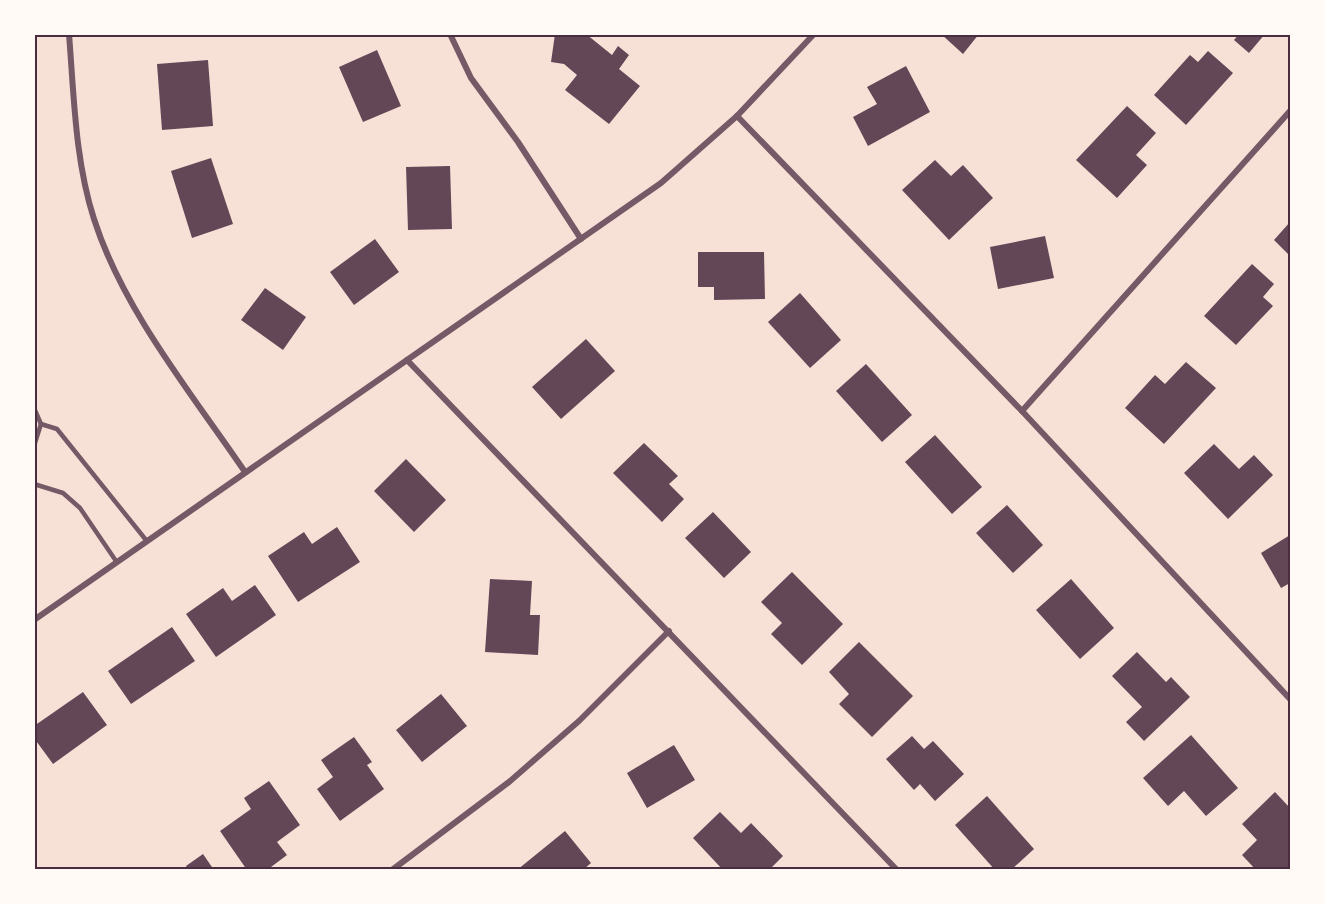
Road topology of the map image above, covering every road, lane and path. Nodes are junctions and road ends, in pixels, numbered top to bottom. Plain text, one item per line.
1 (69, 34) edge
2 (450, 34) edge
3 (814, 34) edge
4 (1290, 111) edge
5 (737, 116) junction
6 (581, 239) junction
7 (407, 360) junction
8 (34, 408) edge
9 (1022, 411) junction
10 (41, 424) junction
11 (34, 446) edge
12 (245, 472) junction
13 (34, 484) edge
14 (146, 540) junction
15 (116, 561) junction
16 (34, 620) edge
17 (669, 631) junction
18 (1290, 699) edge
19 (392, 870) edge
20 (897, 870) edge

1 - 12 street
2 - 6 street
3 - 5 street
4 - 9 street
5 - 6 street
5 - 9 street
6 - 7 street
7 - 12 street
7 - 17 street
8 - 10 lane
9 - 18 street
10 - 11 lane
10 - 14 lane
12 - 14 street
13 - 15 lane
14 - 15 street
15 - 16 street
17 - 19 street
17 - 20 street

